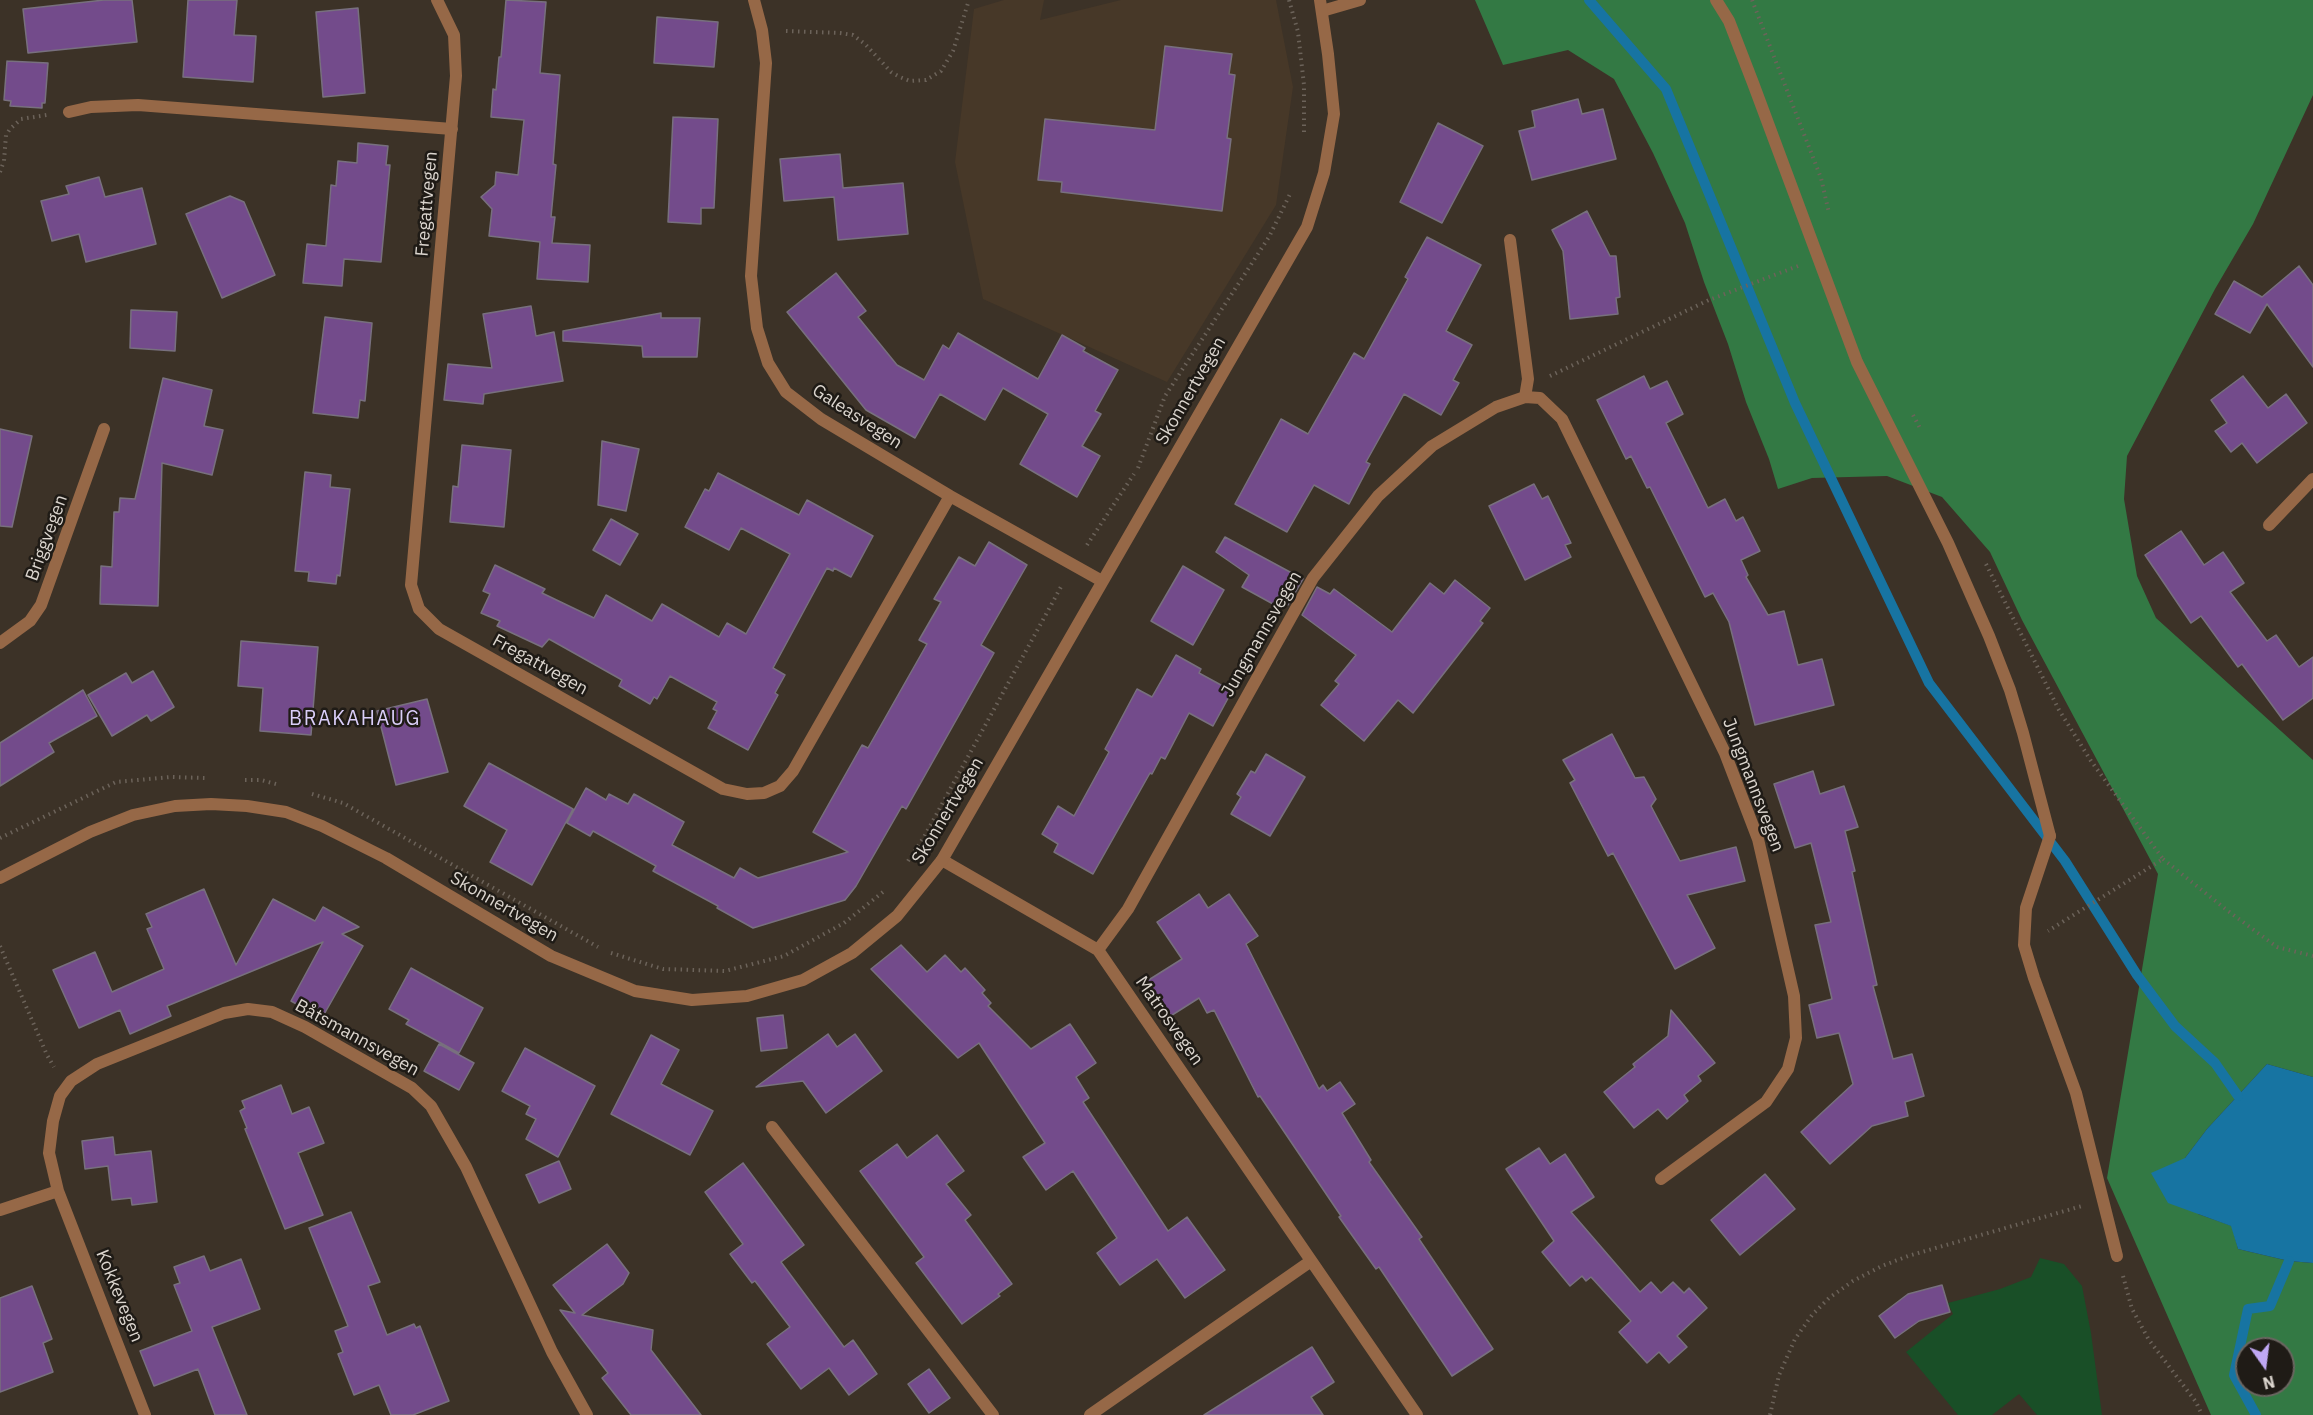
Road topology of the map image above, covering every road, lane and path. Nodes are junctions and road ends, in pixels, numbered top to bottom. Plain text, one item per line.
1 (437, 0) edge
2 (754, 0) edge
3 (969, 0) edge
4 (1289, 0) edge
5 (1360, 0) edge
6 (1716, 0) edge
7 (1321, 6) edge
8 (762, 30) junction
9 (69, 112) joint
10 (452, 129) junction
11 (1305, 140) dead end
12 (0, 172) edge
13 (1294, 186) dead end
14 (1510, 240) dead end
15 (1817, 259) junction
16 (1528, 379) junction
17 (1525, 397) junction
18 (104, 429) dead end
19 (2313, 479) edge
20 (950, 496) junction
21 (2269, 525) dead end
22 (1073, 566) junction
23 (1102, 581) junction
24 (0, 643) edge
25 (216, 778) dead end
26 (238, 779) dead end
27 (281, 786) dead end
28 (302, 791) dead end
29 (0, 838) edge
30 (2163, 859) dead end
31 (942, 860) junction
32 (907, 862) dead end
33 (0, 878) edge
34 (890, 887) dead end
35 (0, 946) edge
36 (1098, 950) junction
37 (2313, 956) edge
38 (71, 1081) junction
39 (772, 1127) dead end
40 (1661, 1179) dead end
41 (58, 1191) junction
42 (2102, 1200) junction
43 (0, 1210) edge
44 (2117, 1256) joint
45 (1311, 1261) junction
46 (146, 1415) edge
47 (587, 1415) edge
48 (993, 1415) edge
49 (1090, 1415) edge
50 (1417, 1415) edge
51 (1770, 1415) edge
52 (2202, 1415) edge

1 - 10 street, Fregattvegen
2 - 8 street, Galeasvegen
3 - 8 path
4 - 11 path
5 - 7 street
6 - 15 street
7 - 23 street, Skonnertvegen
8 - 20 street, Galeasvegen
9 - 10 street, Fregattvegen
9 - 12 path
10 - 20 street, Fregattvegen
13 - 22 path
14 - 16 street
15 - 16 path
15 - 42 street
16 - 17 street
17 - 36 street, Jungmannsvegen
17 - 40 street, Jungmannsvegen
18 - 24 street, Briggvegen
19 - 21 street
20 - 22 street, Galeasvegen
22 - 23 street, Galeasvegen
22 - 32 path
23 - 31 street, Skonnertvegen
25 - 29 path
26 - 27 path
28 - 34 path
30 - 37 path
31 - 33 street, Skonnertvegen
31 - 36 street, Matrosvegen
35 - 38 path
36 - 45 street, Matrosvegen
38 - 41 street, Båtsmannsvegen
38 - 47 street, Båtsmannsvegen
39 - 48 street
41 - 43 street
41 - 46 street, Kokkevegen
42 - 44 street
42 - 51 path
44 - 52 path
45 - 49 street
45 - 50 street, Matrosvegen

